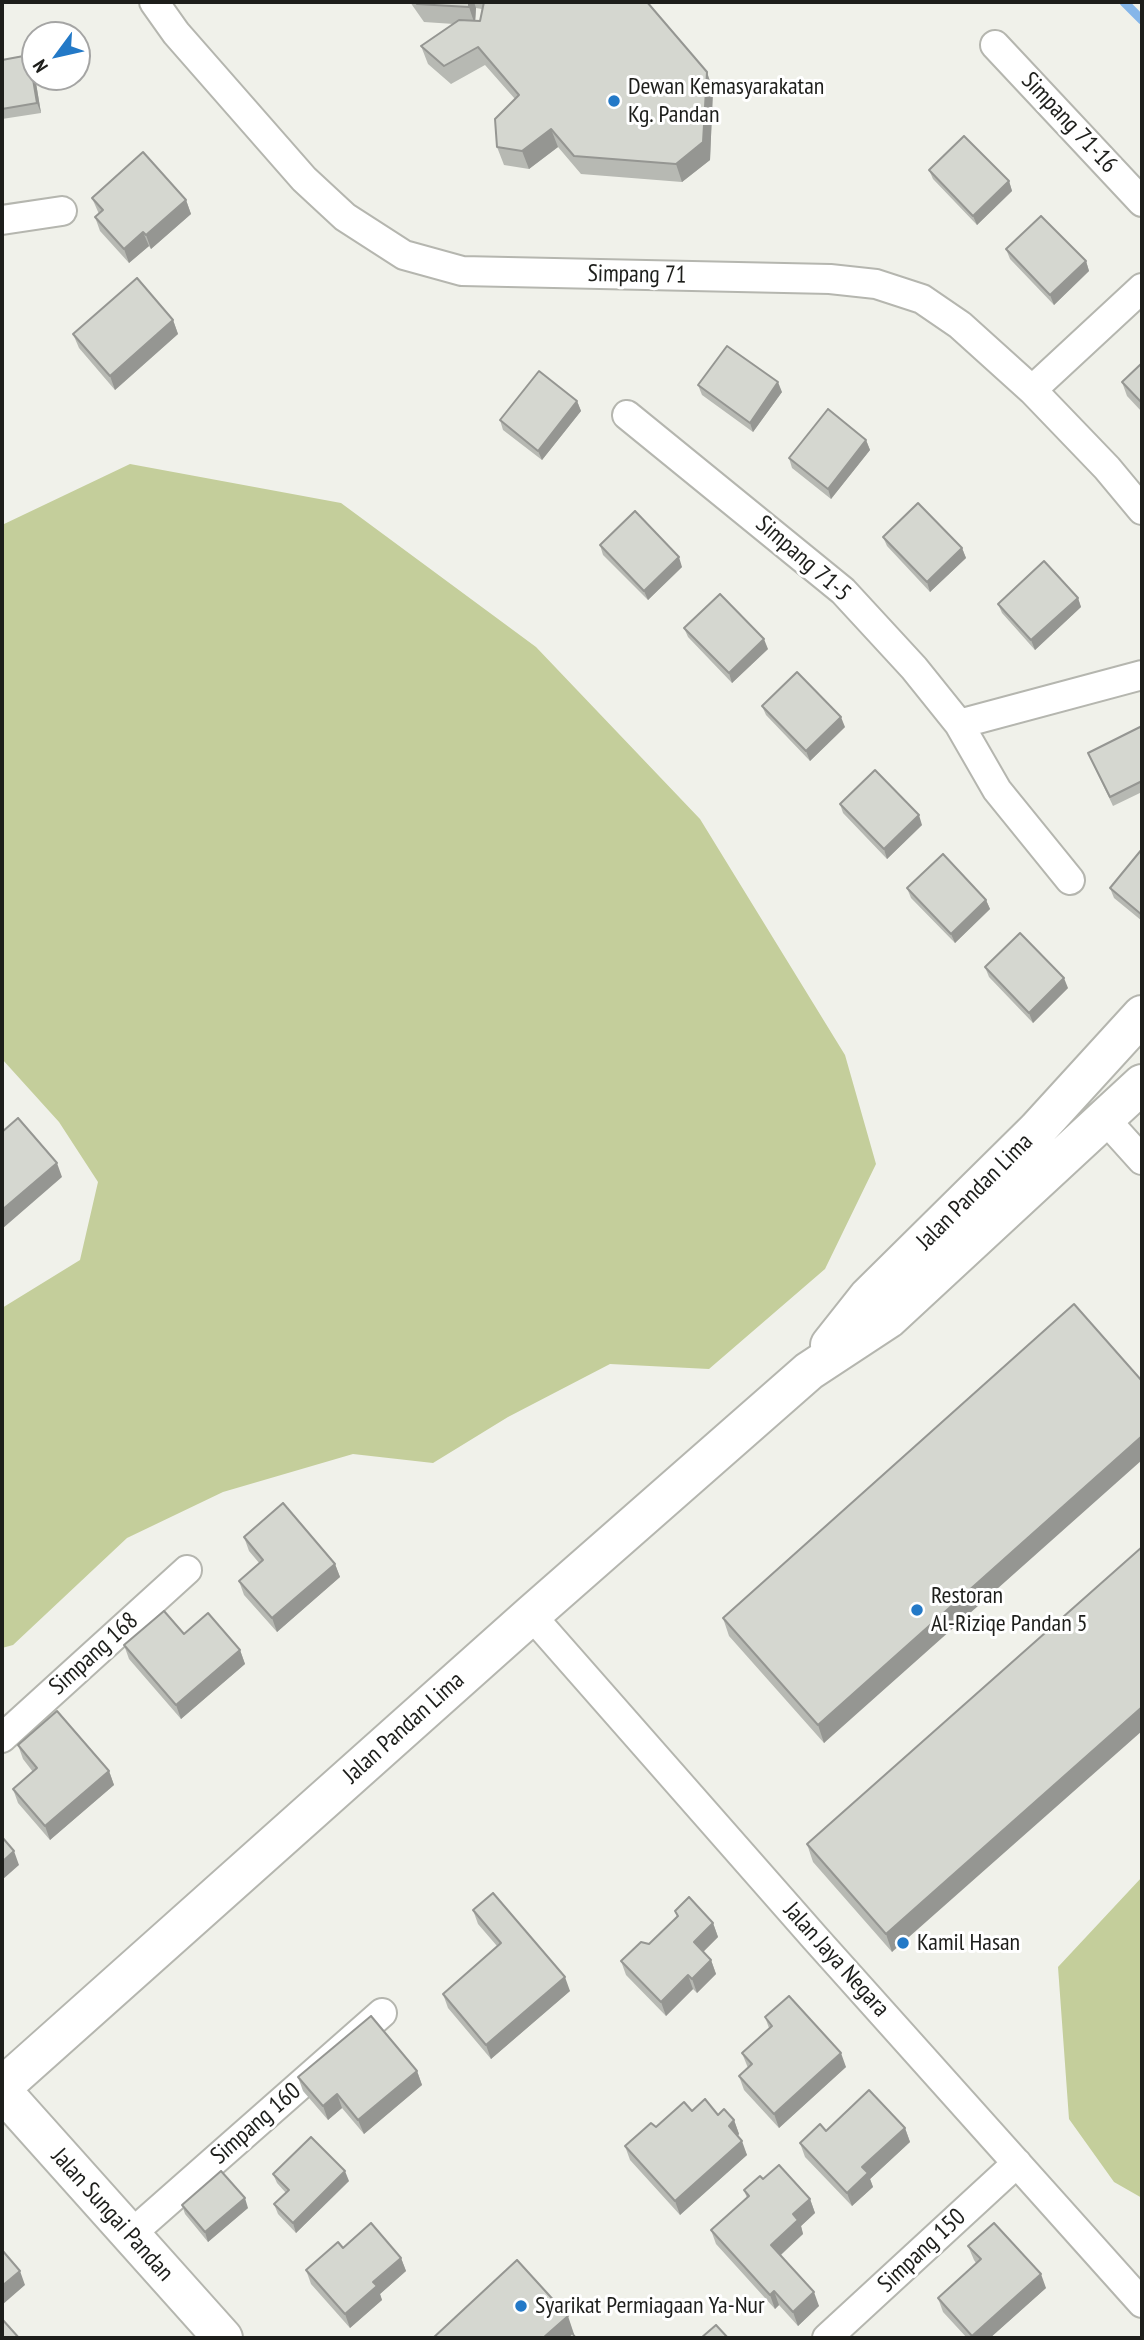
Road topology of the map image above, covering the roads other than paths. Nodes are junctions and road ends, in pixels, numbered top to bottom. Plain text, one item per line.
1 (153, 2) edge
2 (995, 45) dead end
3 (1142, 202) edge
4 (62, 211) dead end
5 (2, 220) edge
6 (1142, 288) edge
7 (1032, 390) junction
8 (627, 415) dead end
9 (1142, 510) edge
10 (1142, 674) edge
11 (959, 724) junction
12 (1070, 880) dead end
13 (1142, 1015) edge
14 (1142, 1084) edge
15 (1105, 1119) junction
16 (1142, 1160) edge
17 (809, 1371) junction
18 (187, 1570) dead end
19 (531, 1615) junction
20 (2, 1738) edge
21 (99, 1999) junction
22 (382, 2013) dead end
23 (2, 2089) edge
24 (42, 2136) junction
25 (1017, 2163) junction
26 (130, 2235) junction
27 (1142, 2303) edge
28 (223, 2338) edge
29 (827, 2338) edge

1 - 7 street, Simpang 71
2 - 3 street, Simpang 71-16
4 - 5 street
6 - 7 street
7 - 9 street, Simpang 71
8 - 11 street, Simpang 71-5
10 - 11 street
11 - 12 street, Simpang 71-5
13 - 17 main road, Jalan Pandan Lima
14 - 15 main road, Jalan Pandan Lima
15 - 16 street
15 - 17 main road, Jalan Pandan Lima
17 - 19 main road, Jalan Pandan Lima
18 - 20 street, Simpang 168
19 - 21 main road, Jalan Pandan Lima
19 - 25 street, Jalan Jaya Negara
21 - 23 main road, Jalan Pandan Lima
21 - 24 main road
22 - 26 street, Simpang 160
23 - 24 main road, Jalan Sungai Pandan
24 - 26 main road, Jalan Sungai Pandan
25 - 27 street, Jalan Jaya Negara
25 - 29 street, Simpang 150
26 - 28 main road, Jalan Sungai Pandan

